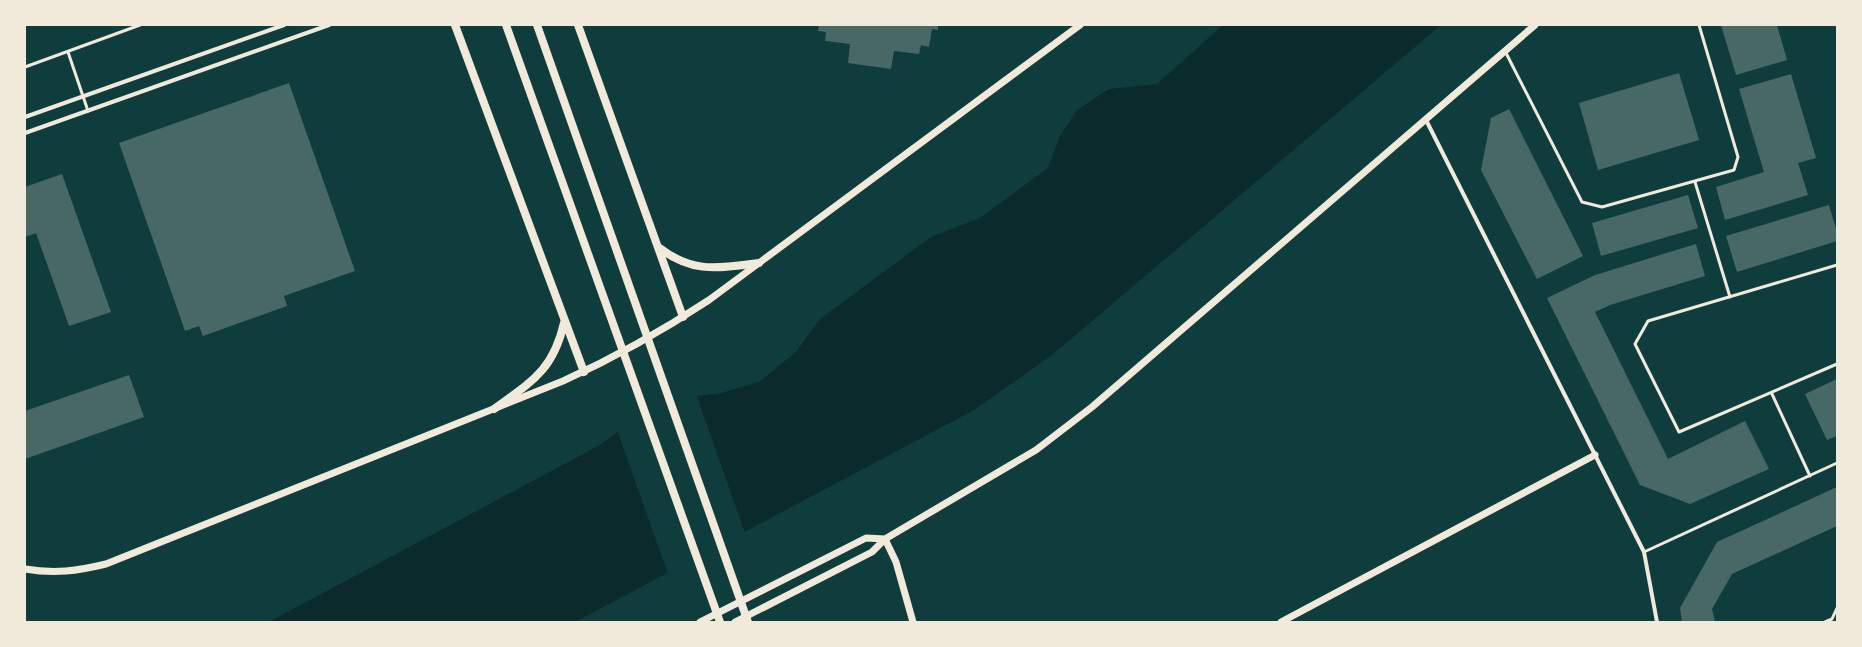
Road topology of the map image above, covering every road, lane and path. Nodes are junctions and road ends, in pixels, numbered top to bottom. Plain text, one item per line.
1 (140, 25) edge
2 (284, 25) edge
3 (329, 25) edge
4 (455, 25) edge
5 (506, 25) edge
6 (537, 25) edge
7 (578, 25) edge
8 (1080, 25) edge
9 (1535, 25) edge
10 (1699, 25) edge
11 (1505, 51) junction
12 (68, 52) junction
13 (25, 67) edge
14 (83, 96) junction
15 (88, 110) junction
16 (25, 117) edge
17 (1426, 120) junction
18 (25, 133) edge
19 (1695, 182) junction
20 (658, 247) junction
21 (759, 263) junction
22 (1837, 265) edge
23 (1730, 297) junction
24 (683, 318) junction
25 (564, 323) junction
26 (1837, 364) edge
27 (584, 372) junction
28 (1772, 394) junction
29 (494, 409) junction
30 (1594, 455) junction
31 (1837, 463) edge
32 (1810, 476) junction
33 (885, 539) junction
34 (1644, 552) junction
35 (25, 569) edge
36 (1837, 608) edge
37 (700, 622) edge
38 (720, 622) edge
39 (735, 622) edge
40 (748, 622) edge
41 (913, 622) edge
42 (1281, 622) edge
43 (1657, 622) edge
44 (1825, 622) edge

1 - 12 lane
2 - 14 street
3 - 15 street
4 - 25 main road
5 - 38 main road
6 - 40 main road
7 - 20 main road
8 - 21 street
9 - 11 street
10 - 19 lane
11 - 17 street
11 - 19 lane
12 - 13 lane
12 - 14 lane
14 - 15 lane
14 - 16 street
15 - 18 street
17 - 30 street
17 - 33 street
19 - 23 lane
20 - 21 main road
20 - 24 main road
21 - 24 street
22 - 23 lane
23 - 28 lane
24 - 27 street
25 - 27 main road
25 - 29 main road
26 - 28 lane
27 - 29 street
28 - 32 lane
29 - 35 street
30 - 34 street
30 - 42 street
31 - 32 lane
32 - 34 lane
33 - 37 street
33 - 39 street
33 - 41 street
34 - 43 street
36 - 44 lane

